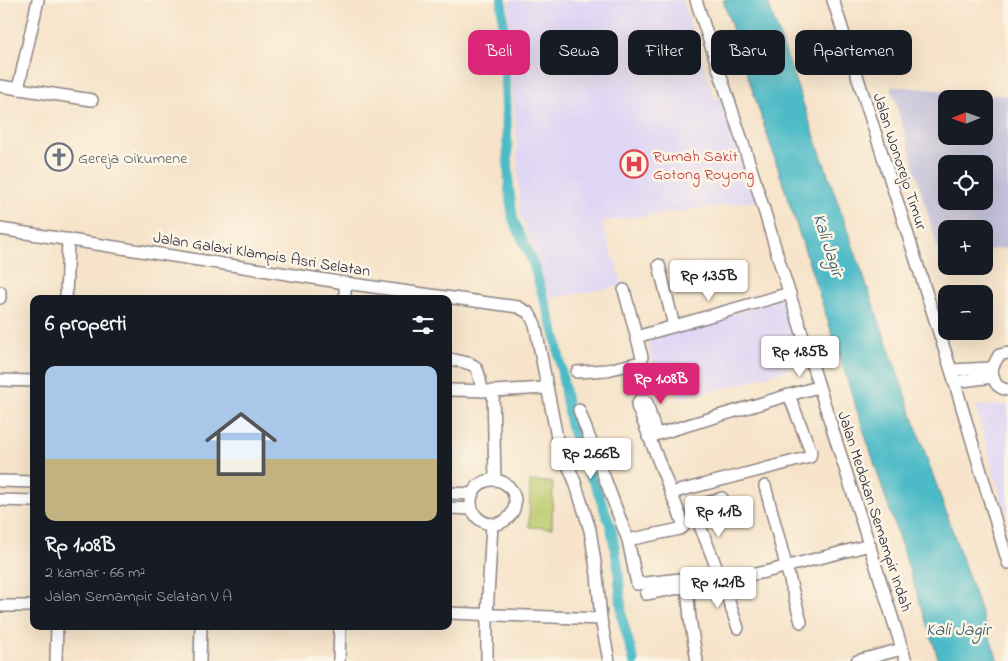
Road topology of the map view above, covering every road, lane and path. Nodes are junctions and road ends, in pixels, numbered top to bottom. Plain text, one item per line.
1 (38, 0) edge
2 (696, 0) edge
3 (832, 0) edge
4 (0, 86) edge
5 (18, 89) junction
6 (92, 100) dead end
7 (0, 229) edge
8 (68, 239) junction
9 (659, 265) dead end
10 (345, 284) junction
11 (624, 290) dead end
12 (0, 292) edge
13 (790, 293) junction
14 (66, 295) edge
15 (345, 295) edge
16 (428, 295) edge
17 (0, 298) edge
18 (452, 298) edge
19 (674, 326) junction
20 (636, 337) junction
21 (1008, 353) edge
22 (452, 360) edge
23 (577, 372) dead end
24 (992, 372) junction
25 (953, 376) junction
26 (0, 380) edge
27 (30, 381) edge
28 (818, 386) junction
29 (546, 388) junction
30 (452, 390) edge
31 (1008, 390) edge
32 (488, 391) junction
33 (789, 395) junction
34 (639, 401) dead end
35 (579, 410) dead end
36 (652, 436) junction
37 (494, 480) junction
38 (0, 481) edge
39 (30, 482) edge
40 (764, 486) dead end
41 (671, 492) junction
42 (452, 493) edge
43 (473, 494) junction
44 (722, 498) dead end
45 (0, 500) edge
46 (30, 501) edge
47 (452, 508) edge
48 (472, 509) junction
49 (492, 524) junction
50 (1003, 527) edge
51 (628, 540) junction
52 (870, 545) junction
53 (1008, 563) edge
54 (786, 567) junction
55 (722, 581) junction
56 (688, 582) junction
57 (646, 594) dead end
58 (0, 606) edge
59 (30, 606) edge
60 (452, 613) edge
61 (487, 615) junction
62 (601, 618) junction
63 (801, 622) dead end
64 (738, 628) dead end
65 (57, 630) edge
66 (201, 630) edge
67 (340, 630) edge
68 (902, 649) junction
69 (56, 661) edge
70 (200, 661) edge
71 (339, 661) edge
72 (487, 661) edge
73 (609, 661) edge
74 (697, 661) edge
75 (857, 661) edge
76 (906, 661) edge

1 - 5 street
2 - 13 street, Jalan Medokan Semampir Indah
3 - 25 street, Jalan Wonorejo Timur
4 - 5 street
5 - 6 street
7 - 8 street, Jalan Galaxi Klampis Asri Selatan
8 - 10 street, Jalan Galaxi Klampis Asri Selatan
8 - 14 street
9 - 19 street
10 - 15 street
10 - 16 street, Jalan Galaxi Klampis Asri Selatan
11 - 20 street
12 - 17 street
13 - 19 street
13 - 28 street, Jalan Medokan Semampir Indah
18 - 29 street, Jalan Galaxi Klampis Asri Selatan
19 - 20 street
20 - 23 street
21 - 24 street
22 - 32 street
24 - 25 street
24 - 31 street
25 - 50 street, Jalan Wonorejo Timur
26 - 27 street
28 - 33 street
28 - 52 street, Jalan Medokan Semampir Indah
29 - 32 street
29 - 62 street
30 - 32 street
32 - 37 street
33 - 36 street
33 - 41 street
34 - 36 street
35 - 51 street
36 - 41 street
37 - 43 street
37 - 49 street
38 - 39 street
40 - 54 street
41 - 51 street
42 - 43 street
43 - 48 street
44 - 55 street
45 - 46 street
47 - 48 street
48 - 49 street
49 - 61 street
50 - 53 street, Jalan Wonorejo Timur
51 - 56 street
52 - 54 street
52 - 68 street, Jalan Medokan Semampir Indah
54 - 55 street
54 - 63 street
55 - 56 street
55 - 64 street
56 - 57 street
56 - 74 street
58 - 59 street
60 - 61 street
61 - 62 street
61 - 72 street
62 - 73 street
65 - 69 street
66 - 70 street
67 - 71 street
68 - 75 street
68 - 76 street, Jalan Medokan Semampir Indah

